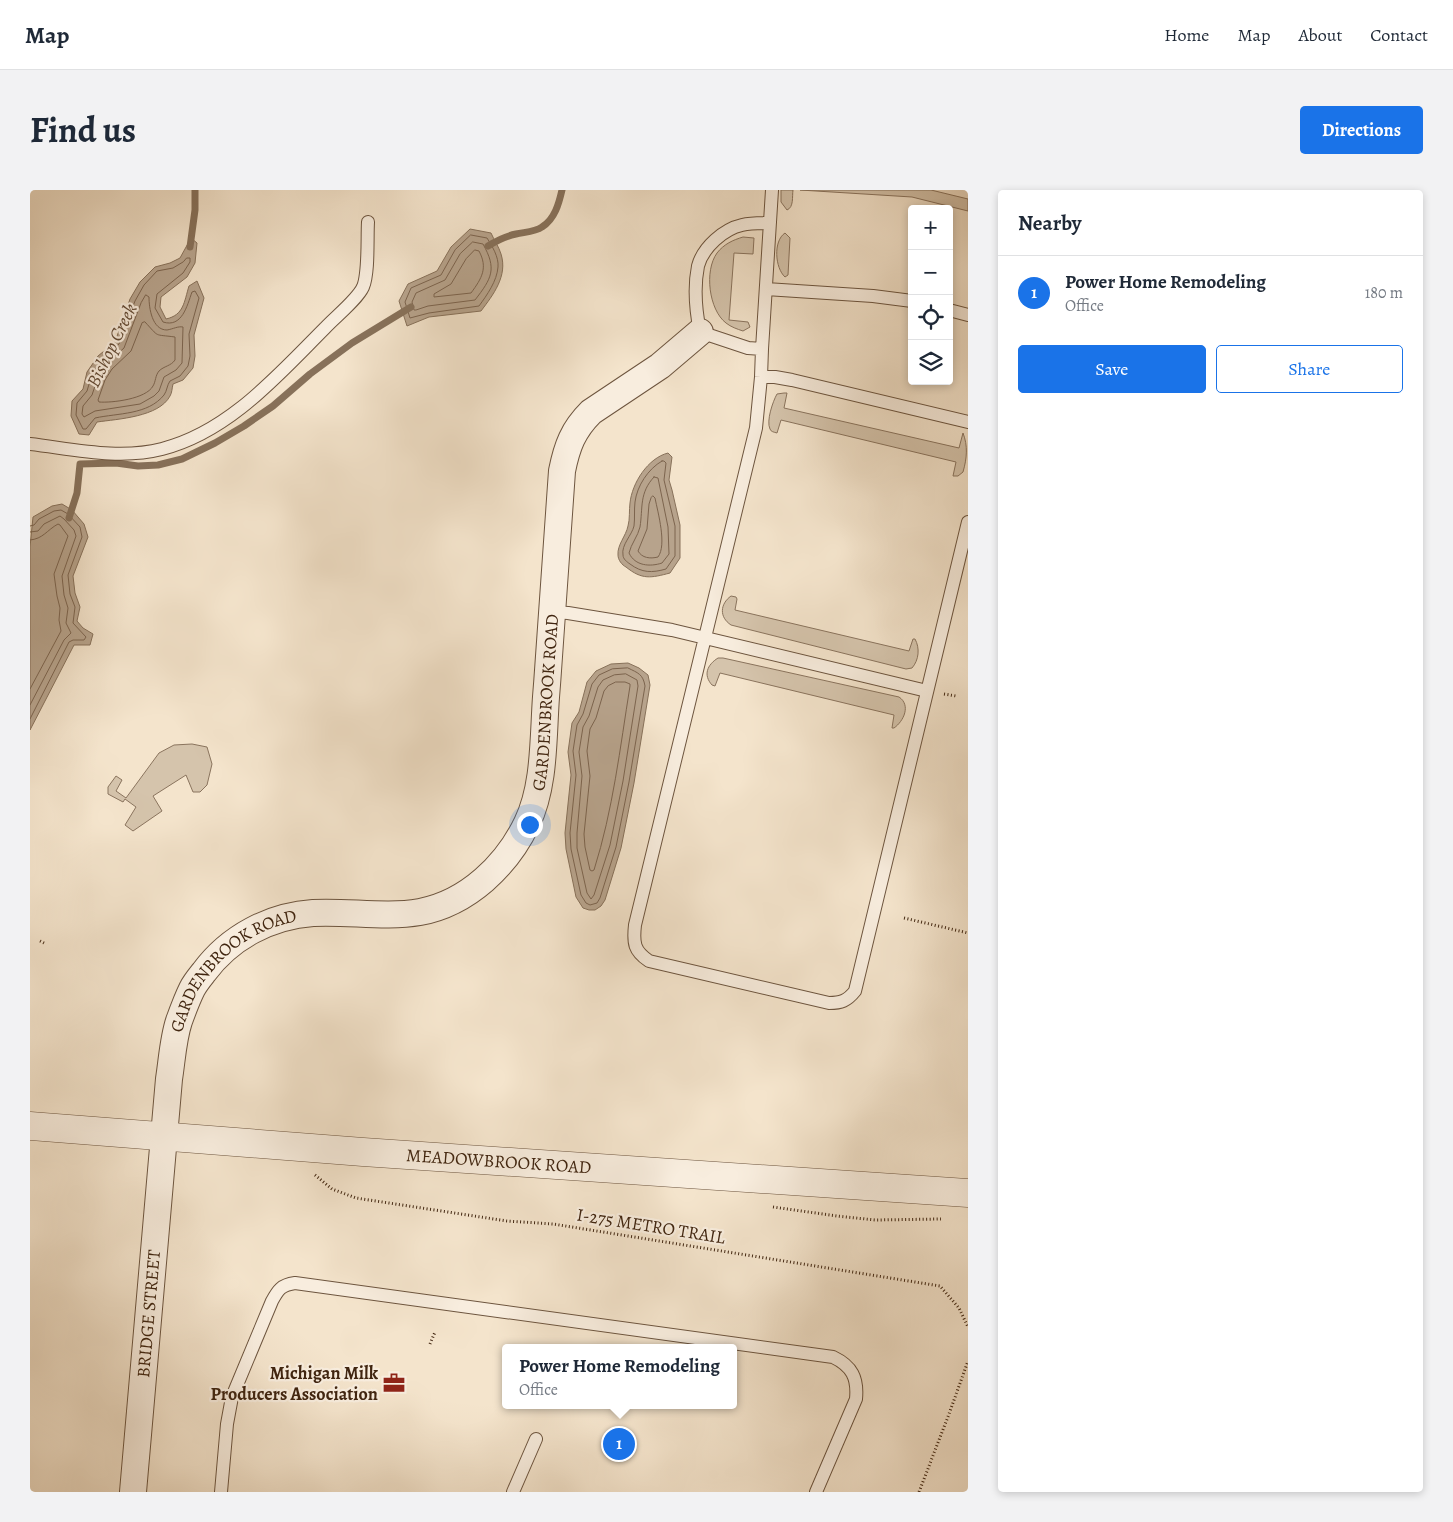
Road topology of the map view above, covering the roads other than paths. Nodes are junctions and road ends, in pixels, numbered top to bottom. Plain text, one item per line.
1 (772, 190) edge
2 (368, 222) dead end
3 (770, 223) junction
4 (766, 289) junction
5 (908, 300) edge
6 (953, 311) edge
7 (968, 315) edge
8 (700, 332) junction
9 (762, 349) junction
10 (761, 377) junction
11 (968, 422) edge
12 (30, 444) edge
13 (968, 522) edge
14 (552, 612) junction
15 (705, 638) junction
16 (927, 691) junction
17 (30, 1126) edge
18 (164, 1136) junction
19 (968, 1194) edge
20 (536, 1438) dead end
21 (133, 1492) edge
22 (221, 1492) edge
23 (513, 1492) edge
24 (816, 1492) edge

1 - 3 lane
2 - 12 lane
3 - 4 lane
3 - 8 lane
4 - 5 lane
4 - 9 lane
6 - 7 lane
8 - 9 lane
8 - 14 street, GARDENBROOK ROAD
9 - 10 lane
10 - 11 lane
10 - 15 lane
13 - 16 lane
14 - 15 lane
14 - 18 street, GARDENBROOK ROAD
15 - 16 lane
15 - 16 lane
17 - 18 street, MEADOWBROOK ROAD
18 - 19 street, MEADOWBROOK ROAD
18 - 21 street, BRIDGE STREET
20 - 23 lane
22 - 24 lane

